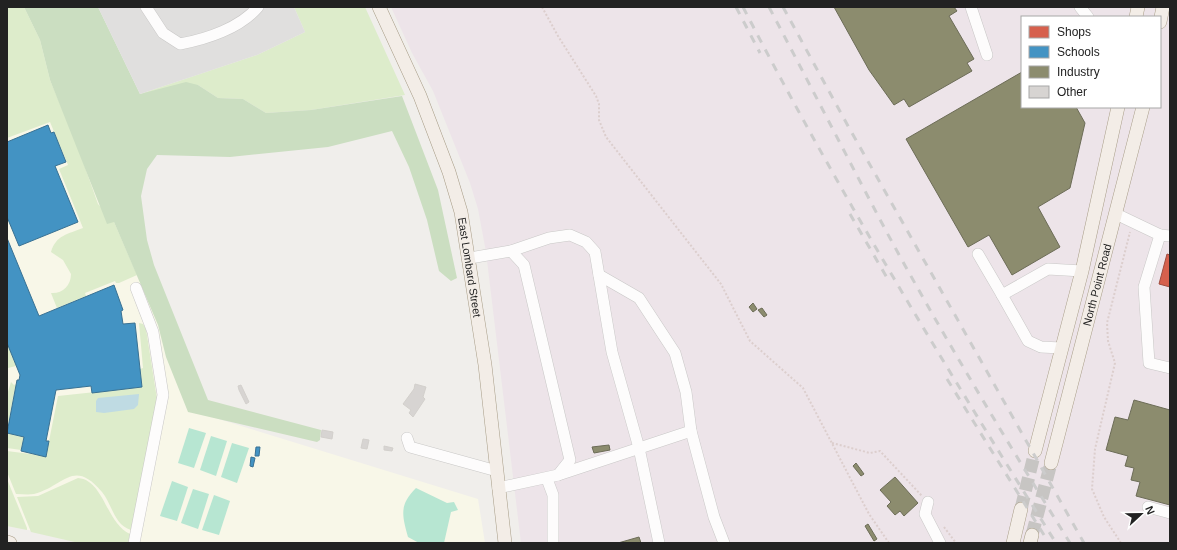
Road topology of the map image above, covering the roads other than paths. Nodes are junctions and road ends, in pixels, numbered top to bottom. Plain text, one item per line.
1 (146, 7) edge
2 (258, 7) edge
3 (379, 7) edge
4 (971, 7) edge
5 (1080, 7) edge
6 (1163, 7) edge
7 (1087, 16) edge
8 (1161, 17) edge
9 (987, 55) dead end
10 (1118, 108) edge
11 (1143, 108) edge
12 (1096, 208) junction
13 (1116, 214) junction
14 (1165, 236) edge
15 (511, 251) junction
16 (978, 254) dead end
17 (470, 258) junction
18 (1082, 271) junction
19 (599, 275) junction
20 (136, 288) dead end
21 (1002, 295) junction
22 (1074, 300) junction
23 (1092, 305) junction
24 (1061, 348) junction
25 (1170, 368) edge
26 (691, 431) junction
27 (407, 438) dead end
28 (639, 448) junction
29 (1035, 451) tunnel mouth
30 (1051, 463) tunnel mouth
31 (497, 471) junction
32 (558, 475) junction
33 (542, 480) junction
34 (498, 488) junction
35 (928, 502) road end
36 (1148, 507) dead end
37 (1020, 509) tunnel mouth
38 (1170, 513) edge
39 (7, 542) edge
40 (10, 543) edge
41 (134, 543) edge
42 (505, 543) edge
43 (553, 543) edge
44 (659, 543) edge
45 (724, 543) edge
46 (940, 543) edge
47 (1013, 543) edge

1 - 2 street
3 - 17 main road, East Lombard Street
4 - 9 street
5 - 7 street
6 - 8 main road
10 - 12 main road, North Point Road
11 - 13 main road, North Point Road
12 - 13 main road
12 - 18 main road, North Point Road
13 - 14 street
13 - 23 main road, North Point Road
14 - 25 street
15 - 17 street
15 - 19 street
15 - 32 street
16 - 21 street
17 - 31 main road, East Lombard Street
18 - 21 street
18 - 22 main road, North Point Road
19 - 26 street
19 - 28 street
20 - 41 street
21 - 24 street
22 - 23 main road
22 - 24 main road, North Point Road
23 - 30 main road, North Point Road
24 - 29 main road, North Point Road
26 - 28 street
26 - 45 street
27 - 31 street
28 - 32 street
28 - 44 street
31 - 34 main road, East Lombard Street
32 - 33 street
33 - 34 street
33 - 43 street
34 - 42 main road, East Lombard Street
35 - 46 street
36 - 38 street
37 - 47 main road
39 - 40 main road

